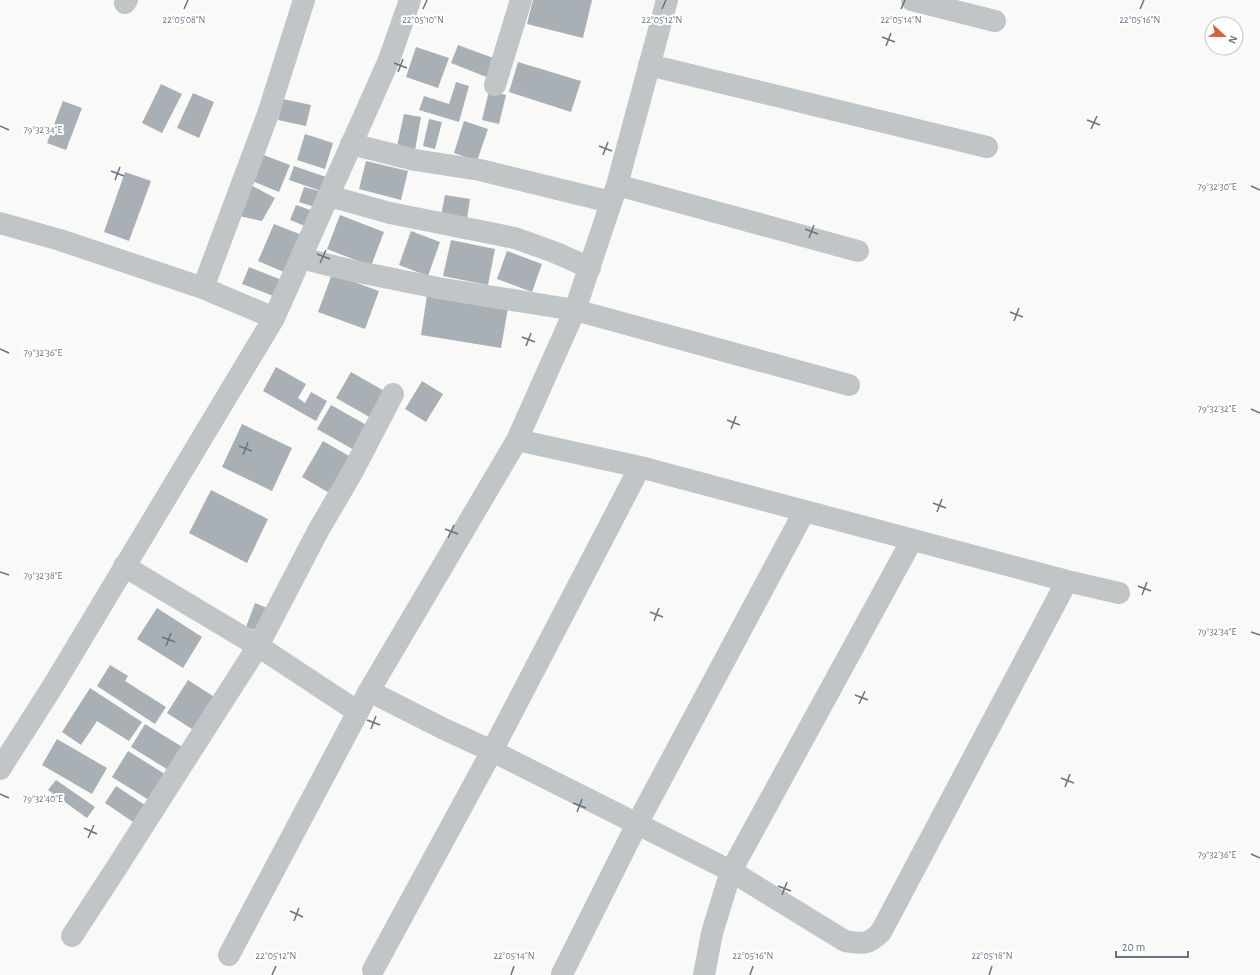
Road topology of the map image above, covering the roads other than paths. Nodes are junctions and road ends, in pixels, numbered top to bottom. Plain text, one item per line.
1 (304, 0) edge
2 (410, 0) edge
3 (521, 0) edge
4 (667, 0) edge
5 (912, 0) edge
6 (995, 21) dead end
7 (649, 65) junction
8 (495, 85) dead end
9 (351, 144) junction
10 (987, 147) dead end
11 (614, 194) junction
12 (329, 196) junction
13 (0, 223) edge
14 (858, 251) dead end
15 (301, 258) junction
16 (590, 268) junction
17 (203, 288) junction
18 (576, 310) junction
19 (274, 318) junction
20 (849, 385) dead end
21 (393, 394) dead end
22 (517, 440) junction
23 (640, 468) junction
24 (804, 512) junction
25 (912, 540) junction
26 (124, 566) junction
27 (1067, 582) junction
28 (1118, 594) dead end
29 (258, 646) junction
30 (369, 691) junction
31 (358, 712) junction
32 (492, 751) junction
33 (0, 769) edge
34 (637, 824) junction
35 (731, 871) junction
36 (72, 936) dead end
37 (229, 955) dead end
38 (373, 970) dead end
39 (562, 974) dead end
40 (704, 975) edge

1 - 17 street
2 - 9 street
3 - 8 street
4 - 7 street
5 - 6 street
7 - 10 street
7 - 11 street
9 - 11 street
9 - 12 street
11 - 14 street
11 - 16 street
12 - 15 street
12 - 16 street
13 - 17 street
15 - 18 street
15 - 19 street
16 - 18 street
17 - 19 street
18 - 20 street
18 - 22 street
19 - 26 street
21 - 29 street
22 - 23 street
22 - 30 street
23 - 24 street
23 - 32 street
24 - 25 street
24 - 34 street
25 - 27 street
25 - 35 street
26 - 29 street
26 - 33 street
27 - 28 street
27 - 35 street
29 - 31 street
29 - 36 street
30 - 31 street
30 - 32 street
31 - 37 street
32 - 34 street
32 - 38 street
34 - 35 street
34 - 39 street
35 - 40 street

